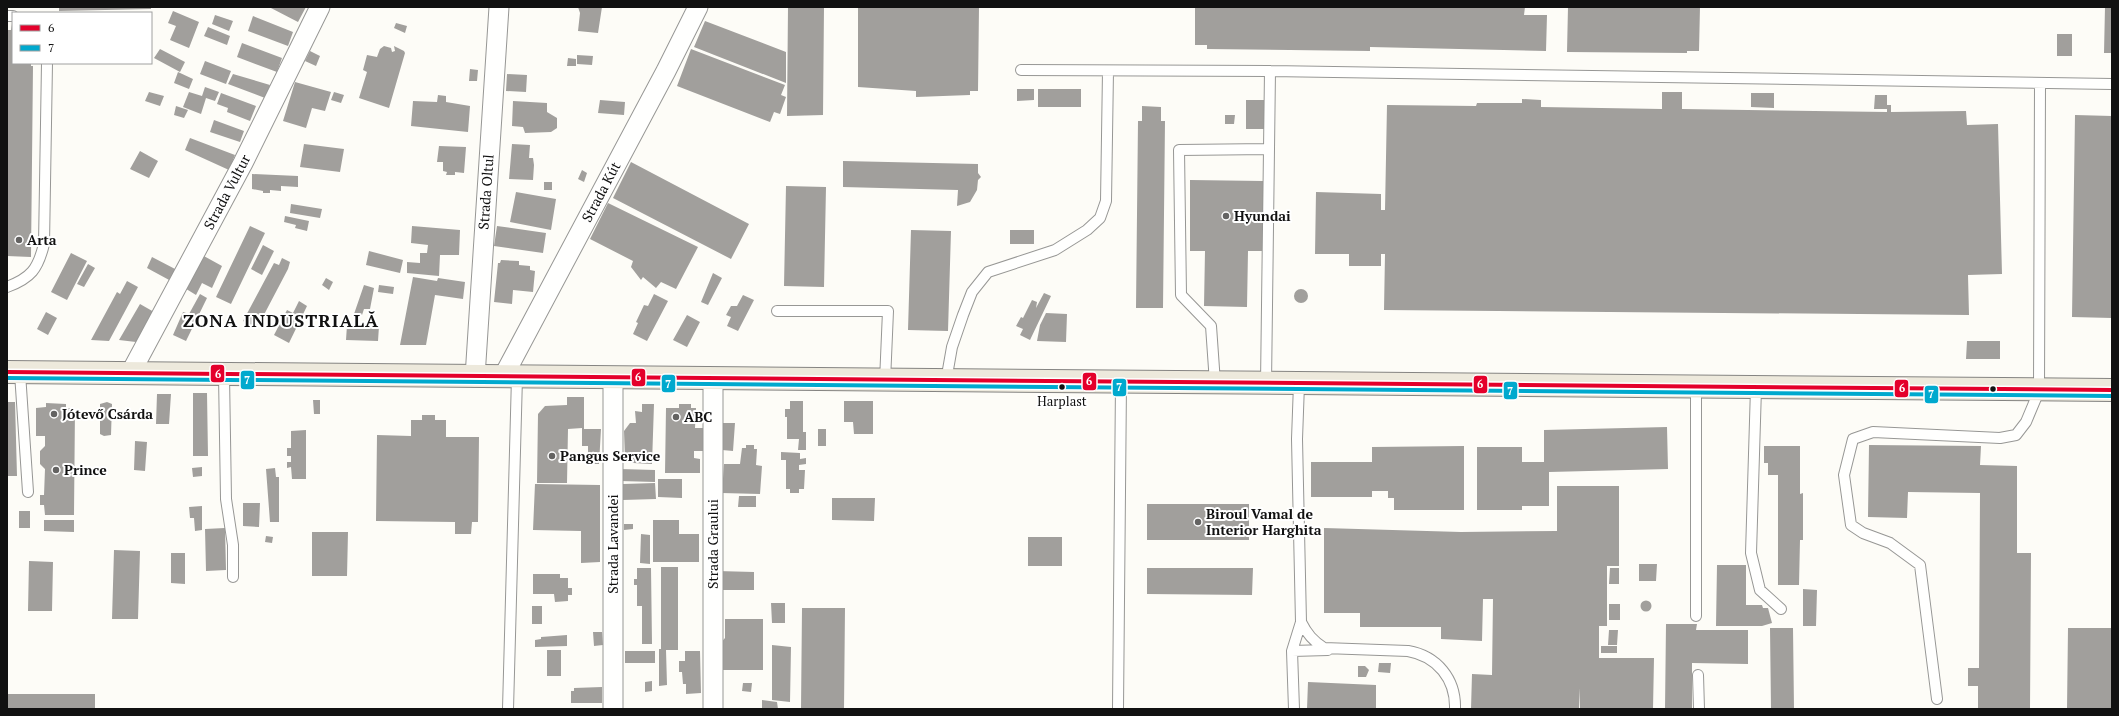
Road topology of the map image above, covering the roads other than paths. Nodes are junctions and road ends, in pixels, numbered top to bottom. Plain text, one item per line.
1 (320, 7) edge
2 (499, 7) edge
3 (698, 7) edge
4 (47, 64) edge
5 (1021, 70) dead end
6 (1108, 71) junction
7 (1270, 71) junction
8 (2040, 83) junction
9 (2112, 84) edge
10 (1269, 149) junction
11 (7, 287) edge
12 (777, 311) dead end
13 (14, 373) edge
14 (130, 374) junction
15 (224, 374) junction
16 (474, 377) junction
17 (510, 377) junction
18 (613, 378) junction
19 (713, 379) junction
20 (885, 380) junction
21 (946, 381) junction
22 (1121, 383) junction
23 (1215, 383) junction
24 (1266, 384) junction
25 (1299, 384) junction
26 (1696, 388) junction
27 (1756, 388) junction
28 (2112, 390) edge
29 (2039, 391) junction
30 (28, 492) dead end
31 (233, 577) dead end
32 (1781, 608) dead end
33 (1696, 616) dead end
34 (1301, 622) junction
35 (1337, 649) junction
36 (1292, 651) junction
37 (1698, 675) dead end
38 (1937, 699) dead end
39 (508, 709) edge
40 (613, 709) edge
41 (713, 709) edge
42 (1118, 709) edge
43 (1294, 709) edge
44 (1455, 709) edge
45 (1699, 709) edge

1 - 14 street, Strada Vultur
2 - 16 street, Strada Oltul
3 - 17 street, Strada Kút
4 - 11 lane
5 - 6 lane
6 - 7 lane
6 - 21 lane
7 - 8 lane
7 - 10 lane
8 - 9 lane
8 - 29 lane
10 - 23 lane
10 - 24 lane
12 - 20 lane
13 - 14 main road
13 - 30 lane
14 - 15 main road
15 - 16 main road
15 - 31 lane
16 - 17 main road
17 - 18 main road
17 - 39 lane
18 - 19 main road
18 - 40 street, Strada Lavandei
19 - 20 main road
19 - 41 street, Strada Graului
20 - 21 main road
21 - 22 main road
22 - 23 main road
22 - 42 lane
23 - 24 main road
24 - 25 main road
25 - 26 main road
25 - 34 lane
26 - 27 main road
26 - 33 lane
27 - 29 main road
27 - 32 lane
28 - 29 main road
29 - 38 lane
34 - 35 lane
34 - 36 lane
35 - 36 lane
35 - 44 lane
36 - 43 lane
37 - 45 lane

